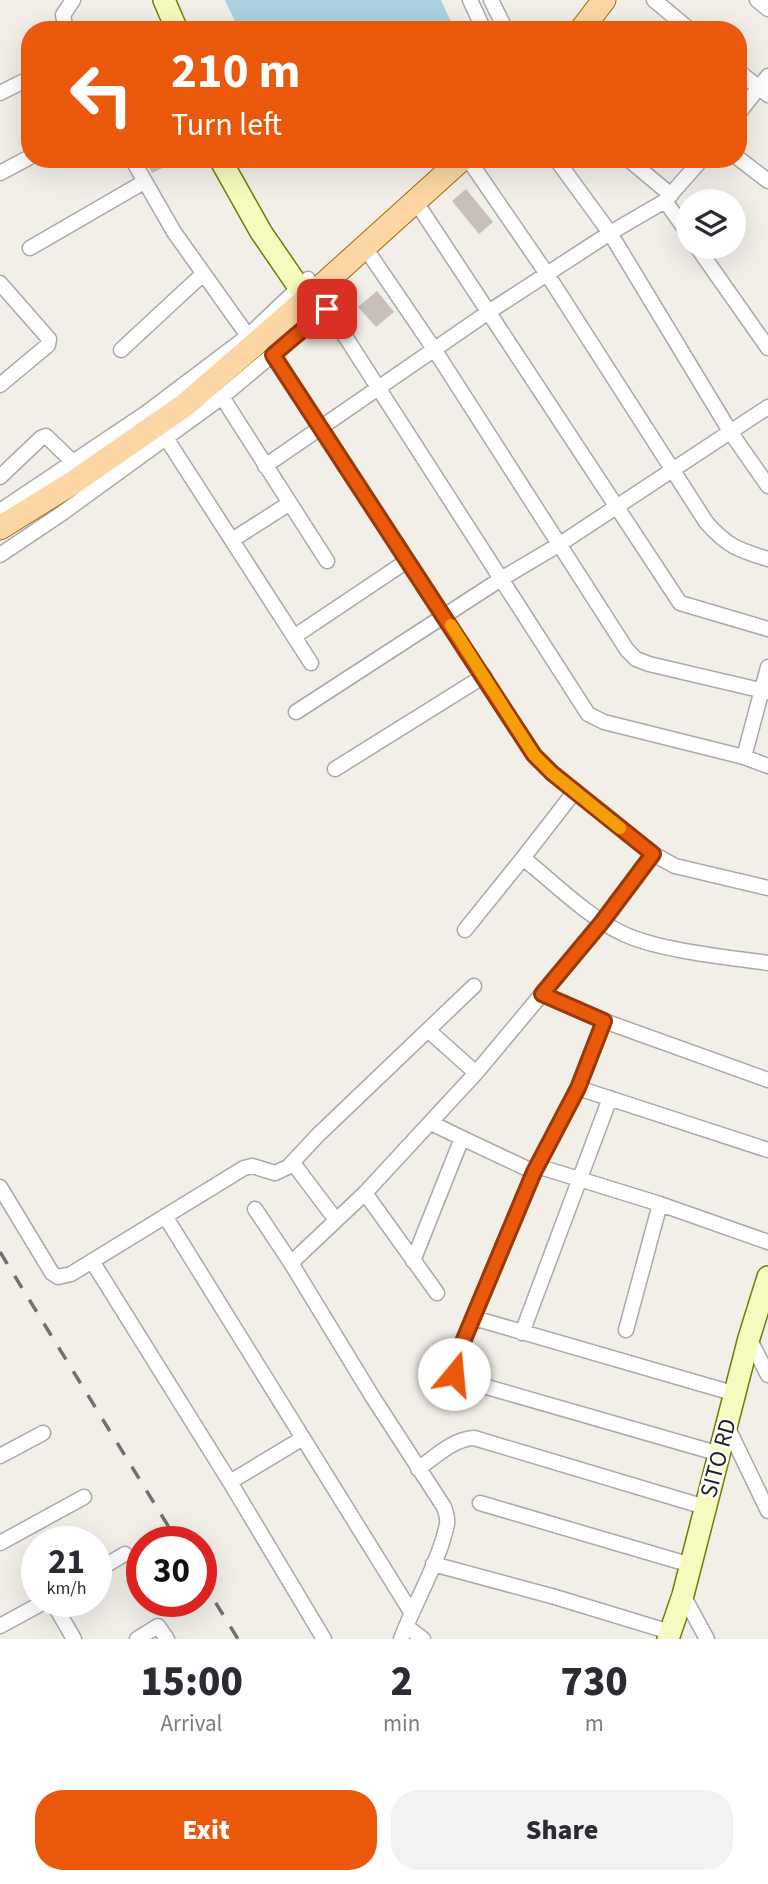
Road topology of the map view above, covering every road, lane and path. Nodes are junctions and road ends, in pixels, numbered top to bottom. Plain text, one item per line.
1 (73, 0) edge
2 (152, 0) edge
3 (164, 0) edge
4 (470, 0) edge
5 (491, 0) edge
6 (604, 0) edge
7 (654, 0) edge
8 (757, 0) edge
9 (768, 9) edge
10 (64, 21) edge
11 (160, 21) edge
12 (173, 21) edge
13 (480, 21) edge
14 (502, 21) edge
15 (588, 21) edge
16 (679, 21) edge
17 (747, 76) edge
18 (21, 82) edge
19 (765, 86) edge
20 (0, 93) edge
21 (747, 105) edge
22 (21, 162) edge
23 (747, 165) edge
24 (137, 168) edge
25 (225, 168) edge
26 (239, 168) edge
27 (452, 168) edge
28 (474, 168) edge
29 (563, 168) edge
30 (637, 168) edge
31 (694, 168) edge
32 (0, 173) edge
33 (768, 181) edge
34 (144, 182) junction
35 (668, 198) junction
36 (416, 202) junction
37 (676, 212) edge
38 (610, 233) junction
39 (364, 246) junction
40 (30, 248) dead end
41 (705, 259) edge
42 (203, 274) junction
43 (547, 274) junction
44 (0, 283) edge
45 (311, 293) junction
46 (489, 311) junction
47 (248, 336) junction
48 (768, 348) edge
49 (434, 349) junction
50 (121, 350) dead end
51 (273, 355) junction
52 (0, 385) edge
53 (379, 388) junction
54 (222, 397) junction
55 (768, 407) edge
56 (321, 428) junction
57 (731, 433) junction
58 (166, 438) junction
59 (74, 463) junction
60 (265, 466) junction
61 (673, 470) junction
62 (0, 477) edge
63 (768, 486) edge
64 (290, 503) junction
65 (616, 507) junction
66 (0, 511) edge
67 (0, 528) edge
68 (232, 541) junction
69 (560, 544) junction
70 (0, 555) edge
71 (768, 559) edge
72 (327, 561) dead end
73 (407, 561) junction
74 (501, 579) junction
75 (444, 616) junction
76 (768, 629) edge
77 (295, 636) junction
78 (311, 663) dead end
79 (768, 667) edge
80 (484, 676) junction
81 (765, 691) edge
82 (296, 712) dead end
83 (744, 757) junction
84 (768, 766) edge
85 (335, 769) dead end
86 (575, 791) junction
87 (653, 854) junction
88 (523, 858) junction
89 (768, 888) edge
90 (602, 922) junction
91 (465, 930) dead end
92 (768, 963) edge
93 (474, 986) dead end
94 (542, 994) junction
95 (604, 1021) junction
96 (429, 1031) junction
97 (476, 1073) junction
98 (768, 1080) edge
99 (578, 1088) junction
100 (610, 1098) junction
101 (432, 1123) junction
102 (462, 1138) junction
103 (768, 1150) edge
104 (293, 1163) junction
105 (535, 1169) junction
106 (578, 1178) junction
107 (0, 1187) edge
108 (365, 1193) junction
109 (660, 1204) junction
110 (255, 1209) dead end
111 (164, 1216) junction
112 (336, 1220) junction
113 (768, 1242) edge
114 (92, 1261) junction
115 (413, 1261) junction
116 (291, 1262) junction
117 (768, 1278) edge
118 (437, 1293) dead end
119 (474, 1318) junction
120 (626, 1330) dead end
121 (757, 1330) edge
122 (522, 1333) junction
123 (768, 1375) edge
124 (736, 1394) junction
125 (727, 1426) junction
126 (43, 1433) dead end
127 (303, 1438) junction
128 (720, 1454) junction
129 (0, 1456) edge
130 (418, 1469) junction
131 (230, 1482) junction
132 (84, 1497) dead end
133 (480, 1503) dead end
134 (705, 1507) junction
135 (768, 1511) edge
136 (0, 1543) edge
137 (125, 1554) dead end
138 (112, 1562) edge
139 (433, 1564) junction
140 (691, 1565) junction
141 (684, 1595) junction
142 (21, 1615) edge
143 (61, 1617) edge
144 (0, 1626) edge
145 (406, 1626) edge
146 (669, 1636) edge
147 (74, 1639) edge
148 (137, 1639) edge
149 (167, 1639) edge
150 (324, 1639) edge
151 (423, 1639) edge
152 (707, 1639) edge

1 - 10 street
2 - 11 main road
3 - 12 main road
4 - 13 street
5 - 14 street
6 - 15 main road
7 - 16 street
8 - 9 street
17 - 19 street
18 - 20 street
19 - 21 street
22 - 32 street
23 - 33 street
24 - 34 street
25 - 45 main road
26 - 45 main road
27 - 36 main road
28 - 43 street
29 - 38 street
30 - 35 street
31 - 35 street
34 - 40 street
34 - 42 street
35 - 37 street
35 - 38 street
36 - 39 main road
36 - 46 street
38 - 43 street
38 - 57 street
39 - 45 main road
39 - 49 street
41 - 48 street
42 - 47 street
42 - 50 street
43 - 46 street
43 - 61 street
44 - 52 street
45 - 47 street
45 - 51 street
45 - 53 street
45 - 67 main road
46 - 49 street
46 - 65 street
47 - 59 street
49 - 53 street
49 - 69 street
51 - 54 street
51 - 56 street
53 - 56 street
53 - 74 street
54 - 58 street
54 - 60 street
55 - 57 street
56 - 60 street
56 - 73 street
57 - 61 street
57 - 63 street
58 - 68 street
58 - 70 street
59 - 62 street
59 - 66 street
60 - 64 street
61 - 65 street
61 - 71 street
64 - 68 street
64 - 72 street
65 - 69 street
65 - 76 street
68 - 77 street
69 - 74 street
69 - 81 street
73 - 75 street
73 - 77 street
74 - 75 street
74 - 83 street
75 - 80 street
75 - 82 street
77 - 78 street
79 - 81 street
80 - 85 street
80 - 86 street
81 - 83 street
83 - 84 street
86 - 87 street
86 - 88 street
87 - 89 street
87 - 90 street
88 - 90 street
88 - 91 street
90 - 92 street
90 - 94 street
93 - 96 street
94 - 95 street
94 - 97 street
95 - 98 street
95 - 99 street
96 - 97 street
96 - 104 street
97 - 101 street
99 - 100 street
99 - 105 street
100 - 103 street
100 - 106 street
101 - 102 street
101 - 108 street
102 - 105 street
102 - 115 street
104 - 111 street
104 - 112 street
105 - 106 street
105 - 119 street
106 - 109 street
106 - 122 street
107 - 114 street
108 - 112 street
108 - 115 street
109 - 113 street
109 - 120 street
110 - 116 street
111 - 114 street
111 - 127 street
112 - 116 street
114 - 131 street
115 - 118 street
116 - 130 street
117 - 121 main road, SITO RD
119 - 122 street
119 - 128 street
121 - 123 street
121 - 124 main road, SITO RD
122 - 124 street
124 - 125 main road, SITO RD
125 - 128 main road, SITO RD
125 - 135 street
126 - 129 street
127 - 131 street
127 - 145 street
128 - 134 main road, SITO RD
130 - 134 street
130 - 139 street
131 - 150 street
132 - 136 street
133 - 140 street
134 - 140 main road, SITO RD
137 - 138 street
139 - 145 street
139 - 146 street
140 - 141 main road, SITO RD
141 - 146 main road, SITO RD
141 - 152 street
142 - 144 street
143 - 147 street
145 - 151 street
148 - 149 street

